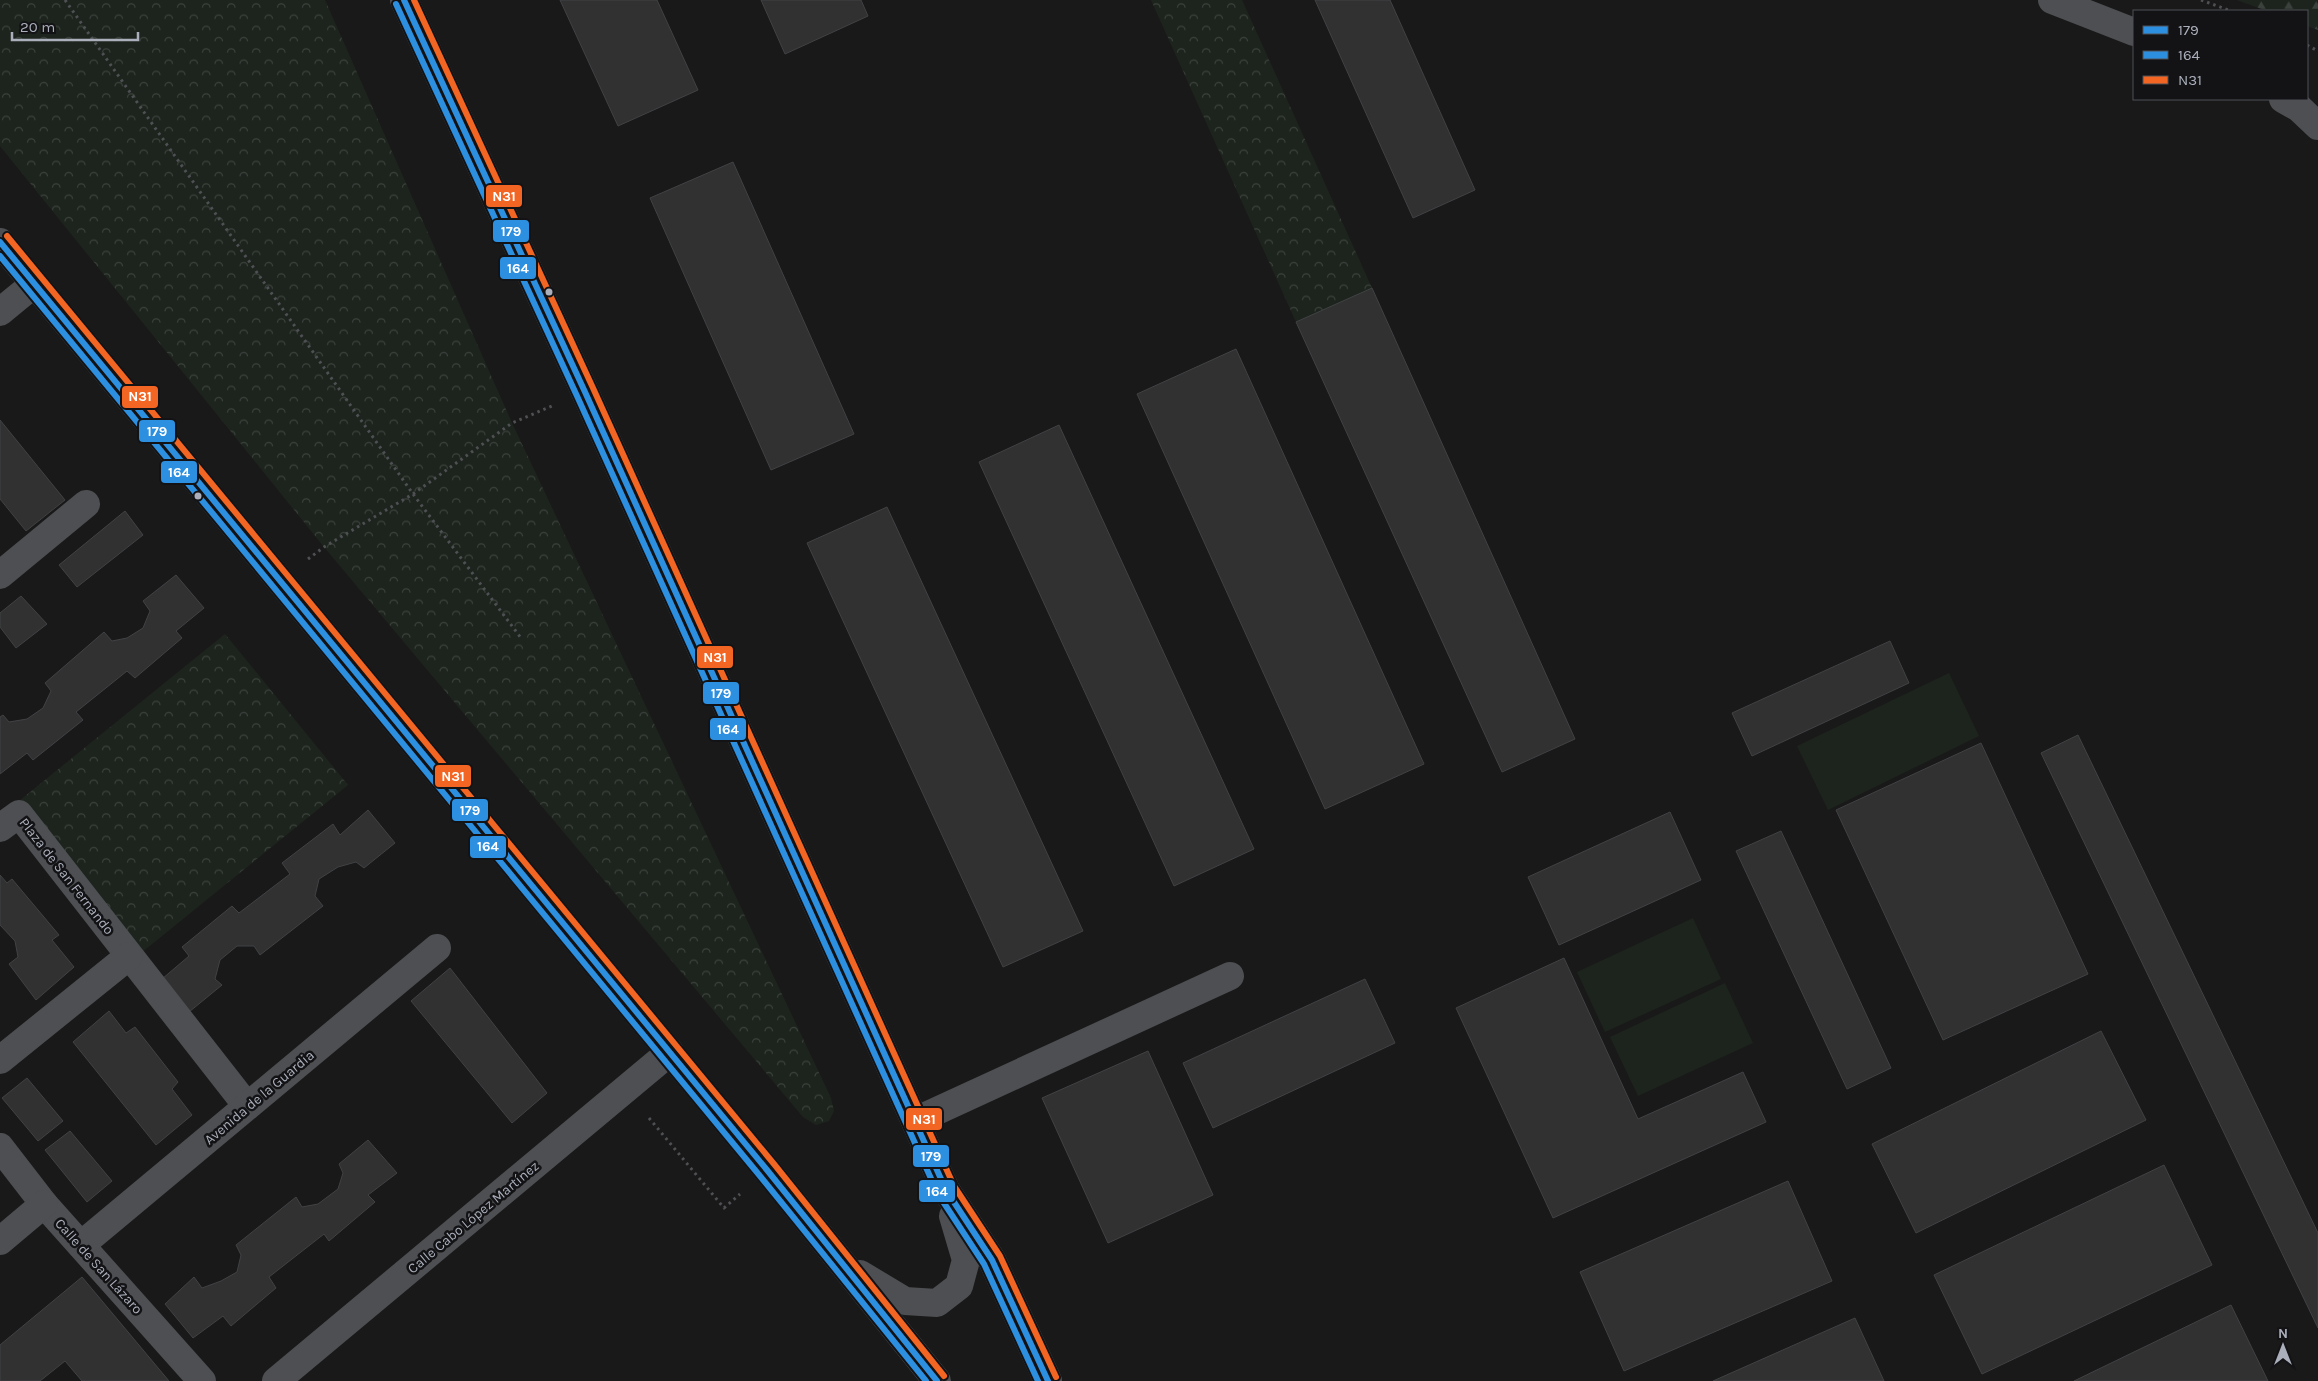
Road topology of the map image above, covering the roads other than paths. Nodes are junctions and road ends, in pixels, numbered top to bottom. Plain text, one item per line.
1 (404, 0) edge
2 (2052, 0) edge
3 (2133, 32) edge
4 (2286, 100) edge
5 (2318, 126) edge
6 (0, 242) edge
7 (34, 284) junction
8 (0, 312) edge
9 (86, 504) dead end
10 (0, 575) edge
11 (0, 828) edge
12 (437, 948) dead end
13 (130, 956) junction
14 (1230, 976) dead end
15 (670, 1052) junction
16 (0, 1060) edge
17 (247, 1106) junction
18 (915, 1121) junction
19 (0, 1147) edge
20 (946, 1190) junction
21 (44, 1204) junction
22 (0, 1241) edge
23 (81, 1245) junction
24 (846, 1266) junction
25 (202, 1381) edge
26 (276, 1381) edge
27 (937, 1381) edge
28 (1048, 1381) edge

1 - 18 street
2 - 3 street
4 - 5 street
6 - 7 street
7 - 8 street
7 - 15 street
9 - 10 street
11 - 13 street, Plaza de San Fernando
12 - 17 street, Avenida de la Guardia
13 - 16 street
13 - 17 street, Plaza de San Fernando
14 - 18 street
15 - 24 street
15 - 26 street, Calle Cabo López Martínez
17 - 23 street, Avenida de la Guardia
18 - 20 street
19 - 21 street, Calle de San Lázaro
20 - 24 street
20 - 28 street
21 - 22 street
21 - 23 street, Calle de San Lázaro
23 - 25 street, Calle de San Lázaro
24 - 27 street

